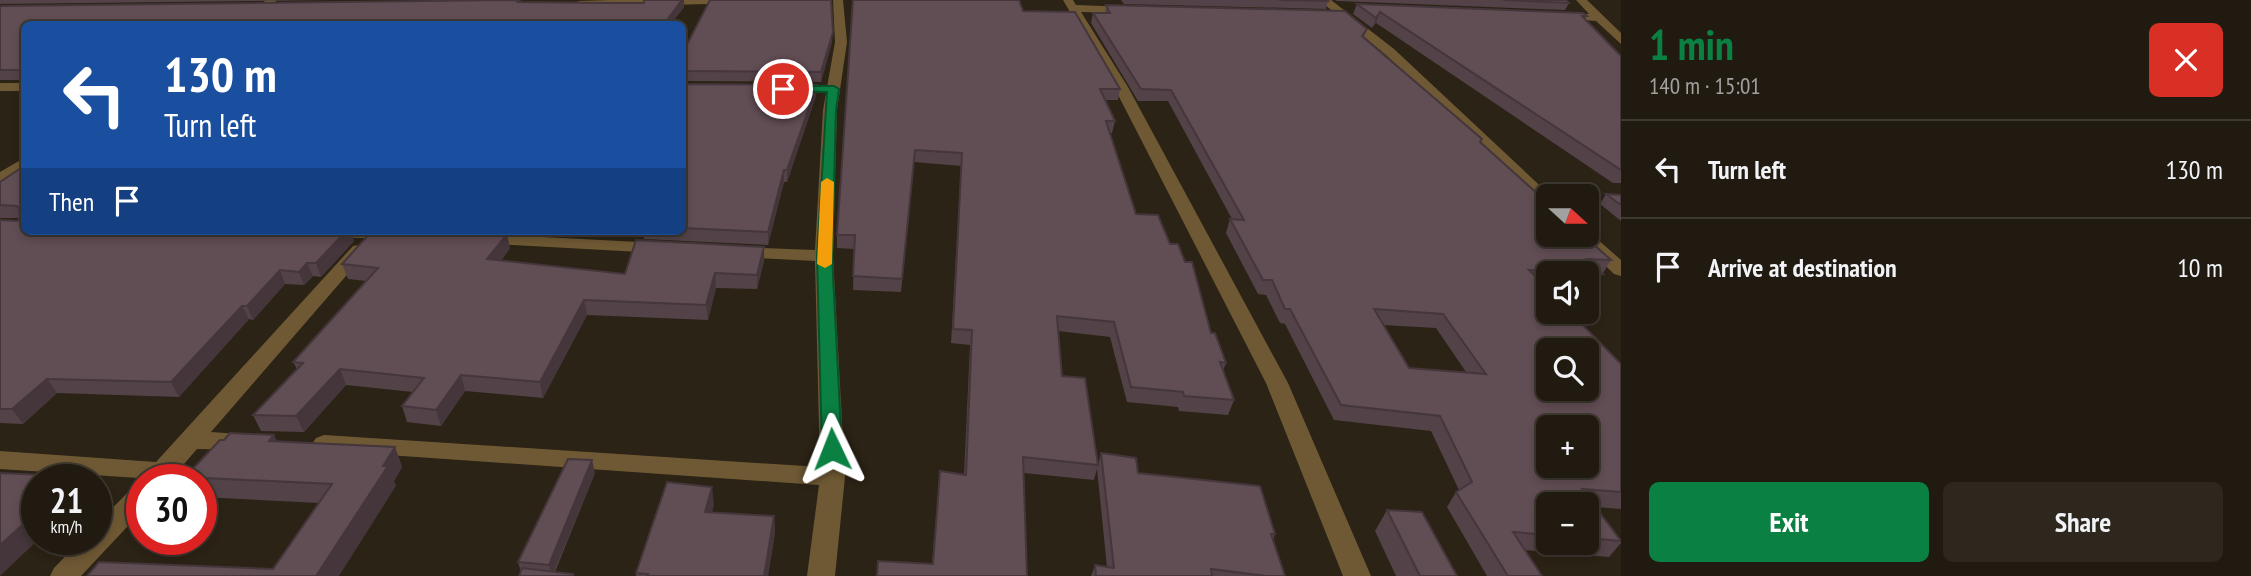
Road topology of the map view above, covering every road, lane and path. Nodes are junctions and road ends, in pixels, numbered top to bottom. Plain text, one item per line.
1 (753, 0) edge
2 (838, 0) edge
3 (1580, 0) edge
4 (275, 4) edge
5 (561, 4) edge
6 (1070, 4) edge
7 (248, 8) edge
8 (262, 8) junction
9 (1333, 8) edge
10 (1359, 8) edge
11 (1140, 10) edge
12 (1316, 15) edge
13 (1545, 15) edge
14 (1599, 18) junction
15 (248, 21) edge
16 (1620, 38) edge
17 (0, 87) edge
18 (21, 87) edge
19 (21, 165) edge
20 (0, 179) edge
21 (1536, 191) edge
22 (372, 235) edge
23 (470, 238) edge
24 (1595, 247) edge
25 (674, 248) edge
26 (715, 250) edge
27 (824, 256) junction
28 (1621, 270) edge
29 (192, 440) junction
30 (273, 442) edge
31 (300, 443) edge
32 (0, 460) edge
33 (170, 464) edge
34 (126, 473) edge
35 (833, 477) junction
36 (126, 511) edge
37 (64, 576) edge
38 (821, 576) edge
39 (1357, 576) edge

1 - 5 street
2 - 27 street
3 - 14 street
4 - 8 street
6 - 11 street
6 - 39 street
7 - 8 street
8 - 15 street
9 - 10 street
9 - 12 street
9 - 21 street
13 - 14 street
14 - 16 street
17 - 18 street
19 - 20 street
22 - 29 street
23 - 25 street
24 - 28 street
26 - 27 street
27 - 35 street
29 - 30 street
29 - 33 street
31 - 35 street
32 - 34 street
35 - 38 street
36 - 37 street

